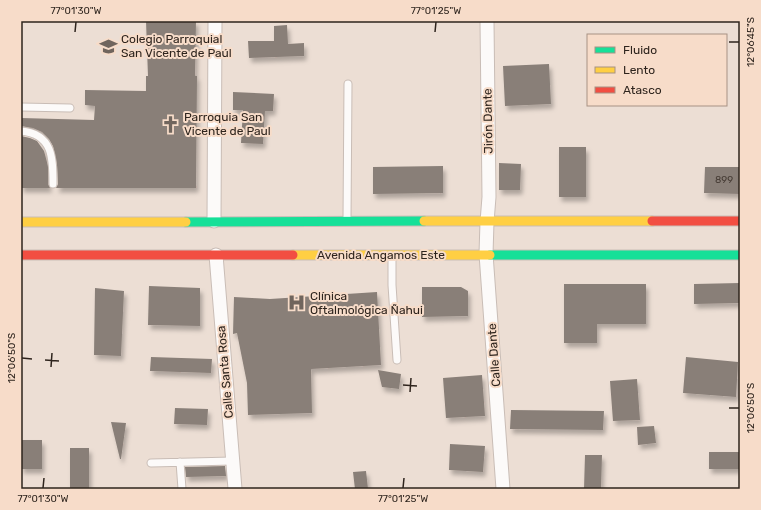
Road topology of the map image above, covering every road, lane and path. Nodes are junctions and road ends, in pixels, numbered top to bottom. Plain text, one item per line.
1 (215, 21) edge
2 (487, 21) edge
3 (348, 84) dead end
4 (21, 107) edge
5 (70, 108) dead end
6 (21, 131) edge
7 (53, 184) dead end
8 (214, 221) junction
9 (740, 221) edge
10 (21, 222) edge
11 (347, 222) junction
12 (487, 222) junction
13 (216, 254) junction
14 (392, 254) junction
15 (486, 254) junction
16 (740, 254) edge
17 (21, 255) edge
18 (397, 360) dead end
19 (232, 461) junction
20 (180, 462) junction
21 (151, 463) dead end
22 (182, 489) edge
23 (235, 489) edge
24 (503, 489) edge

1 - 8 street
2 - 12 street, Jirón Dante
3 - 11 lane
4 - 5 lane
6 - 7 lane
8 - 10 main road
8 - 11 main road
9 - 12 main road
11 - 12 main road
12 - 15 street, Calle Dante
13 - 14 main road, Avenida Angamos Este
13 - 17 main road, Avenida Angamos Este
13 - 19 street, Calle Santa Rosa
14 - 15 main road, Avenida Angamos Este
14 - 18 lane
15 - 16 main road, Avenida Angamos Este
15 - 24 street, Calle Dante
19 - 20 lane
19 - 23 street, Calle Santa Rosa
20 - 21 lane
20 - 22 lane

